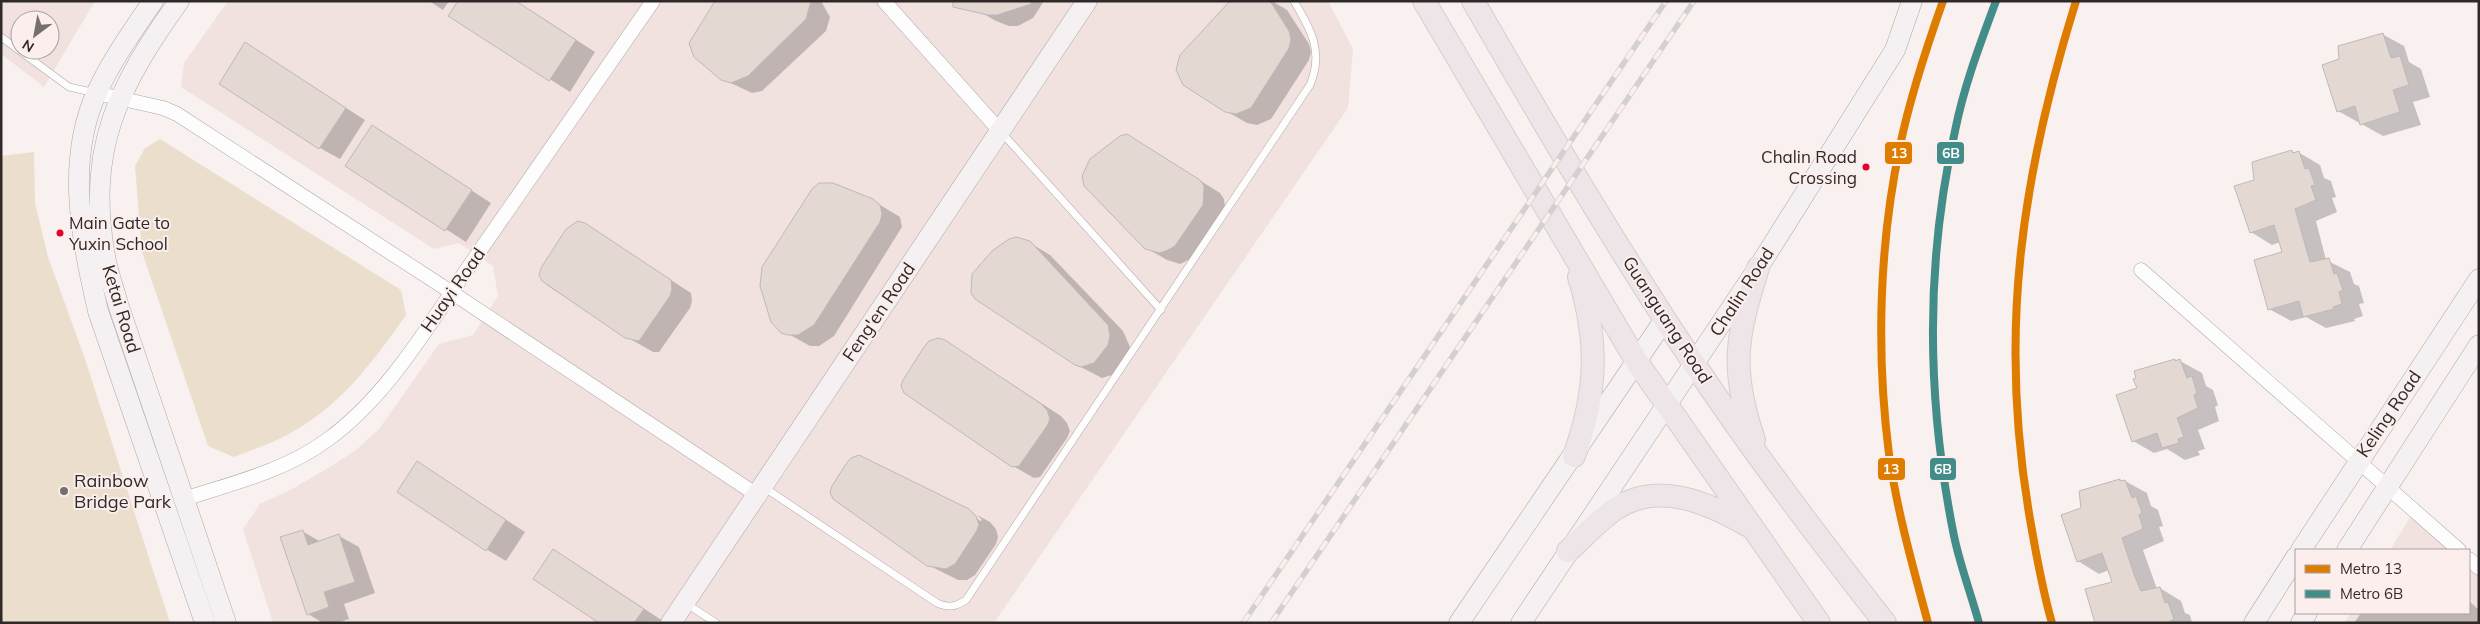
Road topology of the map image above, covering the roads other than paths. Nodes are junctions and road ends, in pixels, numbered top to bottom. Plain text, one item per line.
1 (153, 1) edge
2 (179, 1) edge
3 (654, 1) edge
4 (884, 1) edge
5 (1087, 1) edge
6 (1294, 1) edge
7 (1424, 1) edge
8 (1473, 1) edge
9 (1912, 1) edge
10 (1, 37) edge
11 (96, 93) junction
12 (120, 98) junction
13 (1000, 131) junction
14 (1569, 248) junction
15 (1758, 268) junction
16 (2141, 270) dead end
17 (2479, 279) edge
18 (451, 292) junction
19 (1161, 310) junction
20 (1665, 319) junction
21 (2479, 345) edge
22 (1637, 362) junction
23 (1694, 364) junction
24 (1666, 406) junction
25 (1574, 456) junction
26 (2358, 461) junction
27 (1762, 462) junction
28 (2387, 487) junction
29 (759, 490) junction
30 (184, 499) junction
31 (1753, 528) junction
32 (2302, 549) edge
33 (2348, 549) edge
34 (2458, 549) edge
35 (1568, 551) junction
36 (2295, 559) edge
37 (684, 602) junction
38 (205, 623) edge
39 (226, 623) edge
40 (671, 623) edge
41 (716, 623) edge
42 (1459, 623) edge
43 (1521, 623) edge
44 (1819, 623) edge
45 (1885, 623) edge
46 (2254, 623) edge

1 - 11 main road, Ketai Road
2 - 12 main road, Ketai Road
3 - 18 street, Huayi Road
4 - 13 street
5 - 13 main road, Feng'en Road
6 - 19 lane
7 - 14 main road
8 - 20 main road, Guanguang Road
9 - 15 main road, Chalin Road
10 - 11 lane
11 - 12 street
11 - 38 main road, Ketai Road
12 - 18 street
12 - 30 main road, Ketai Road
13 - 19 lane
13 - 29 main road, Feng'en Road
14 - 22 main road
14 - 25 main road
15 - 23 main road, Chalin Road
15 - 27 main road
16 - 26 street
17 - 26 main road, Keling Road
18 - 29 street
18 - 30 street, Huayi Road
19 - 29 lane
20 - 22 main road
20 - 23 main road, Guanguang Road
21 - 28 main road, Keling Road
22 - 24 main road
22 - 25 main road
23 - 24 main road, Chalin Road
23 - 27 main road, Guanguang Road
24 - 31 main road
24 - 35 main road, Chalin Road
25 - 42 main road
26 - 28 street
26 - 32 main road, Keling Road
27 - 45 main road, Guanguang Road
28 - 33 main road, Keling Road
28 - 34 street
29 - 37 main road, Feng'en Road
30 - 39 main road, Ketai Road
31 - 35 main road
31 - 44 main road
35 - 43 main road, Chalin Road
36 - 46 main road
37 - 40 main road, Feng'en Road
37 - 41 lane

